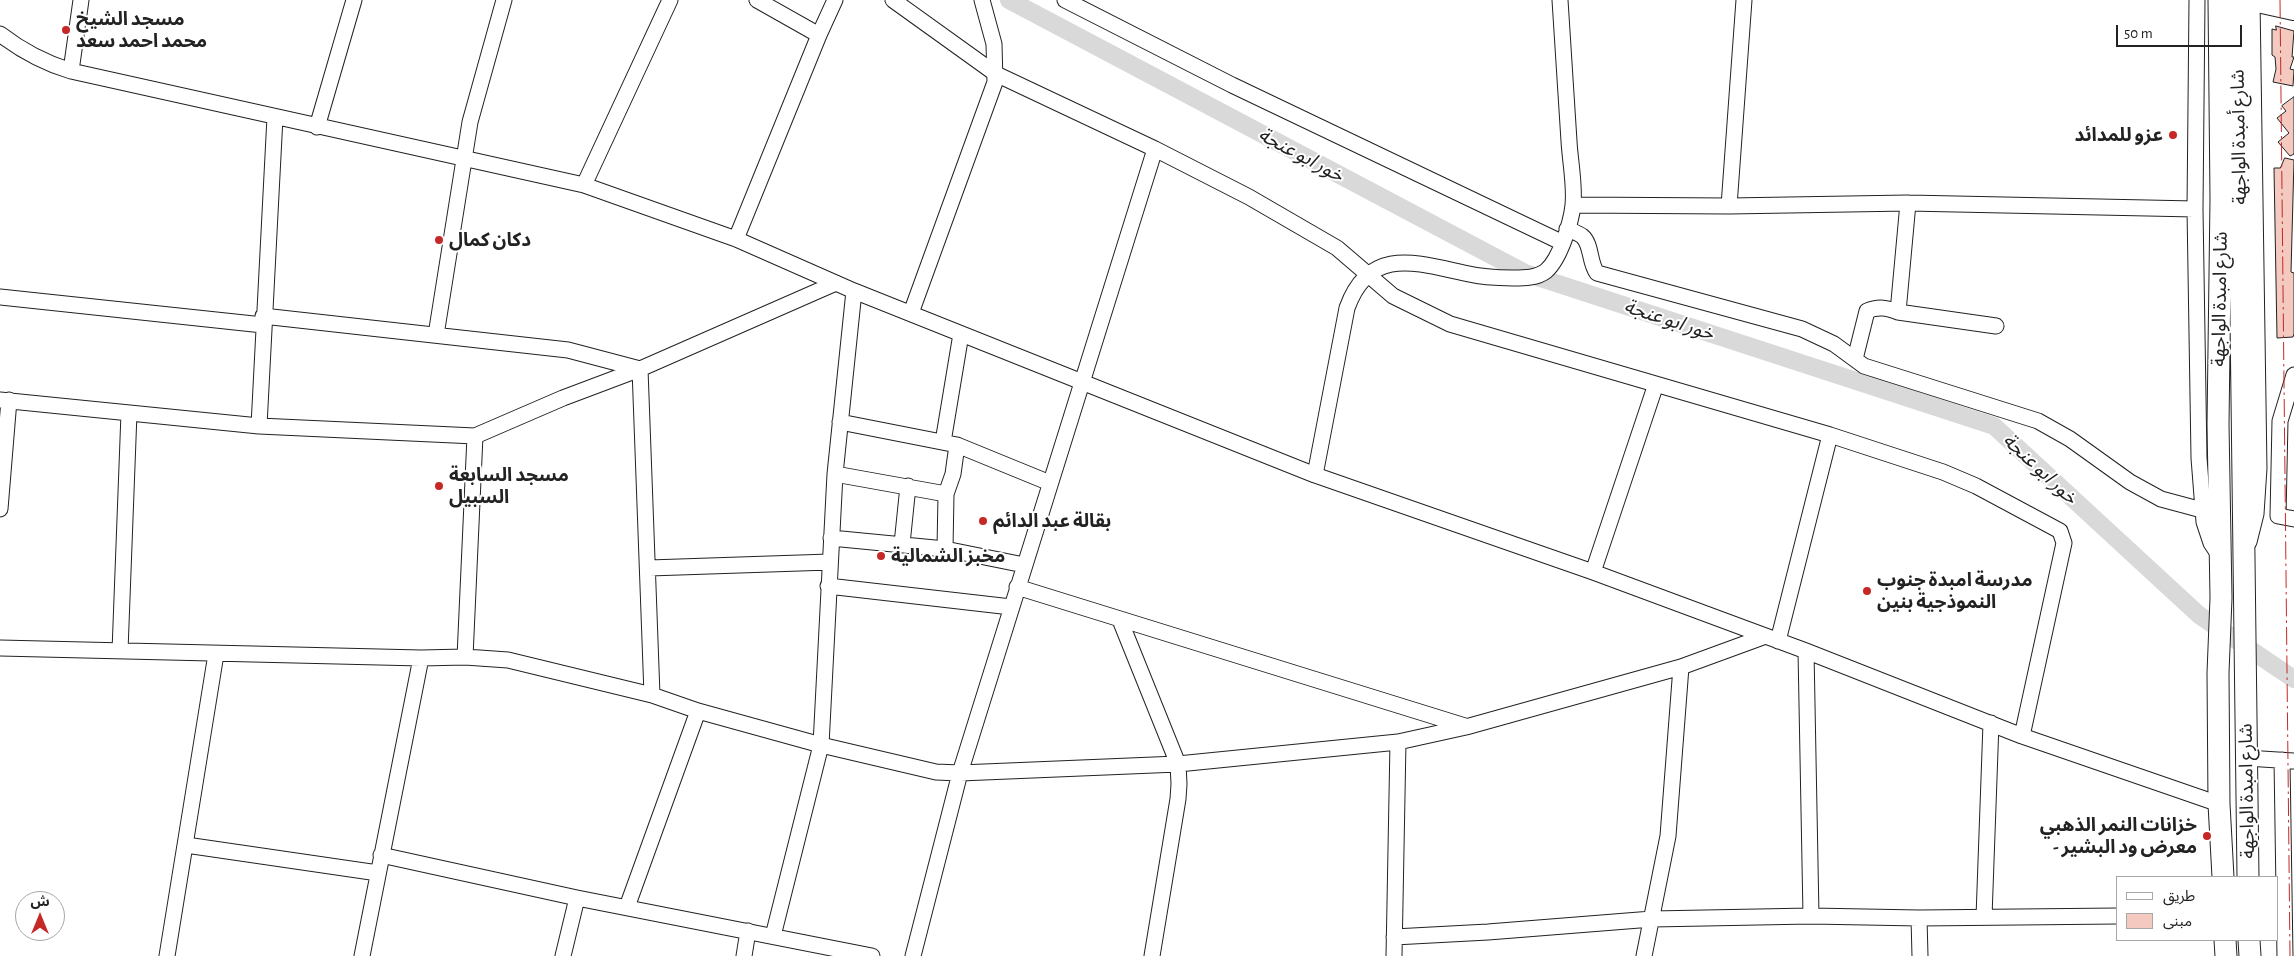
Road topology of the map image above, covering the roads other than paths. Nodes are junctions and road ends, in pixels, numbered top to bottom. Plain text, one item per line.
1 (81, 0) edge
2 (354, 0) edge
3 (504, 0) edge
4 (670, 0) edge
5 (757, 0) edge
6 (835, 0) edge
7 (893, 0) edge
8 (982, 0) edge
9 (1065, 0) edge
10 (1560, 0) edge
11 (1744, 0) edge
12 (2197, 0) edge
13 (2219, 0) edge
14 (2237, 0) edge
15 (2252, 0) edge
16 (2258, 0) edge
17 (2294, 8) edge
18 (0, 34) edge
19 (819, 35) junction
20 (71, 71) junction
21 (996, 74) junction
22 (275, 117) junction
23 (317, 127) junction
24 (1155, 149) junction
25 (463, 157) junction
26 (584, 185) junction
27 (1908, 203) junction
28 (1573, 205) junction
29 (1729, 206) junction
30 (2194, 210) junction
31 (1565, 236) junction
32 (736, 239) junction
33 (1367, 275) junction
34 (836, 283) junction
35 (854, 291) junction
36 (0, 297) edge
37 (1898, 312) junction
38 (910, 313) junction
39 (263, 321) junction
40 (1996, 326) dead end
41 (961, 334) junction
42 (436, 335) junction
43 (1855, 359) junction
44 (640, 369) junction
45 (2294, 375) edge
46 (1081, 382) junction
47 (1656, 384) junction
48 (5, 400) edge
49 (129, 413) junction
50 (840, 422) junction
51 (258, 426) junction
52 (1830, 435) junction
53 (476, 436) junction
54 (950, 443) junction
55 (835, 474) junction
56 (1315, 475) junction
57 (1050, 483) junction
58 (908, 486) junction
59 (946, 494) junction
60 (0, 509) edge
61 (2202, 510) junction
62 (2294, 519) edge
63 (831, 538) junction
64 (902, 544) junction
65 (944, 549) junction
66 (2244, 553) junction
67 (2220, 557) junction
68 (830, 562) junction
69 (1024, 565) junction
70 (649, 568) junction
71 (1593, 572) junction
72 (828, 586) junction
73 (1017, 587) junction
74 (1011, 607) junction
75 (1120, 620) junction
76 (1763, 637) junction
77 (1778, 641) junction
78 (0, 648) edge
79 (120, 651) junction
80 (1806, 652) junction
81 (216, 654) junction
82 (465, 656) junction
83 (421, 658) junction
84 (1681, 667) junction
85 (652, 695) junction
86 (698, 711) junction
87 (1991, 723) junction
88 (1466, 727) junction
89 (2022, 736) junction
90 (1398, 742) junction
91 (821, 745) junction
92 (2246, 758) junction
93 (2288, 760) edge
94 (1178, 764) junction
95 (960, 773) junction
96 (2219, 804) junction
97 (186, 845) junction
98 (381, 855) junction
99 (378, 873) junction
100 (2223, 876) edge
101 (2248, 876) edge
102 (577, 898) junction
103 (627, 907) junction
104 (1811, 916) junction
105 (2116, 916) edge
106 (1919, 918) junction
107 (1984, 918) junction
108 (1652, 919) junction
109 (748, 931) junction
110 (773, 936) junction
111 (1394, 937) junction
112 (2225, 941) edge
113 (2249, 941) edge
114 (166, 956) edge
115 (362, 956) edge
116 (563, 956) edge
117 (744, 956) edge
118 (872, 956) edge
119 (913, 956) edge
120 (1152, 956) edge
121 (1394, 956) edge
122 (1644, 956) edge
123 (1920, 956) edge
124 (2226, 956) edge
125 (2250, 956) edge
126 (2285, 956) edge

1 - 20 street
2 - 23 street
3 - 25 street
4 - 26 street
5 - 19 street
6 - 19 street
7 - 21 street
8 - 21 street
9 - 31 street
10 - 28 street
11 - 29 street
12 - 30 street
13 - 67 main road, شارع امبدة الواجهة
14 - 66 main road, شارع أمبدة الواجهة
15 - 66 street
16 - 17 main road
18 - 20 street
19 - 32 street
20 - 22 street
21 - 24 street
21 - 38 street
22 - 23 street
22 - 39 street
23 - 25 street
24 - 33 street
24 - 46 street
25 - 26 street
25 - 42 street
26 - 32 street
27 - 29 street
27 - 30 street
27 - 37 street
28 - 29 street
28 - 31 street
30 - 61 street
31 - 33 street
31 - 43 street
32 - 34 street
33 - 47 street
33 - 56 street
34 - 35 street
34 - 44 street
35 - 38 street
35 - 50 street
36 - 39 street
37 - 40 street
37 - 43 street
38 - 41 street
39 - 42 street
39 - 51 street
41 - 46 street
41 - 54 street
42 - 44 street
43 - 61 street
44 - 53 street
44 - 70 street
45 - 62 street
46 - 56 street
46 - 57 street
47 - 52 street
47 - 71 street
48 - 49 street
48 - 60 street
49 - 51 street
49 - 79 street
50 - 54 street
50 - 55 street
51 - 53 street
52 - 77 street
52 - 89 street
53 - 82 street
54 - 57 street
54 - 59 street
55 - 58 street
55 - 63 street
56 - 71 street
57 - 69 street
58 - 59 street
58 - 64 street
59 - 65 street
61 - 67 street
63 - 64 street
63 - 68 street
64 - 65 street
65 - 69 street
66 - 92 main road, شارع امبدة الواجهة
67 - 96 main road, شارع امبدة الواجهة
68 - 70 street
68 - 72 street
69 - 73 street
70 - 85 street
71 - 76 street
72 - 74 street
72 - 91 street
73 - 74 street
73 - 75 street
74 - 95 street
75 - 88 street
75 - 94 street
76 - 77 street
76 - 84 street
77 - 80 street
78 - 79 street
79 - 81 street
80 - 87 street
80 - 104 street
81 - 83 street
81 - 97 street
82 - 83 street
82 - 85 street
83 - 98 street
84 - 88 street
84 - 108 street
85 - 86 street
86 - 91 street
86 - 103 street
87 - 89 street
87 - 107 street
88 - 90 street
89 - 96 street
90 - 94 street
90 - 111 street
91 - 95 street
91 - 110 street
92 - 93 street
92 - 101 main road, شارع امبدة الواجهة
93 - 126 street
94 - 95 street
94 - 120 street
95 - 119 street
96 - 100 main road, شارع امبدة الواجهة
97 - 99 street
97 - 114 street
98 - 99 street
98 - 102 street
99 - 115 street
102 - 103 street
102 - 116 street
103 - 109 street
104 - 106 street
104 - 108 street
105 - 107 street
106 - 107 street
106 - 123 street
108 - 111 street
108 - 122 street
109 - 110 street
109 - 117 street
110 - 118 street
111 - 121 street
112 - 124 main road
113 - 125 main road

